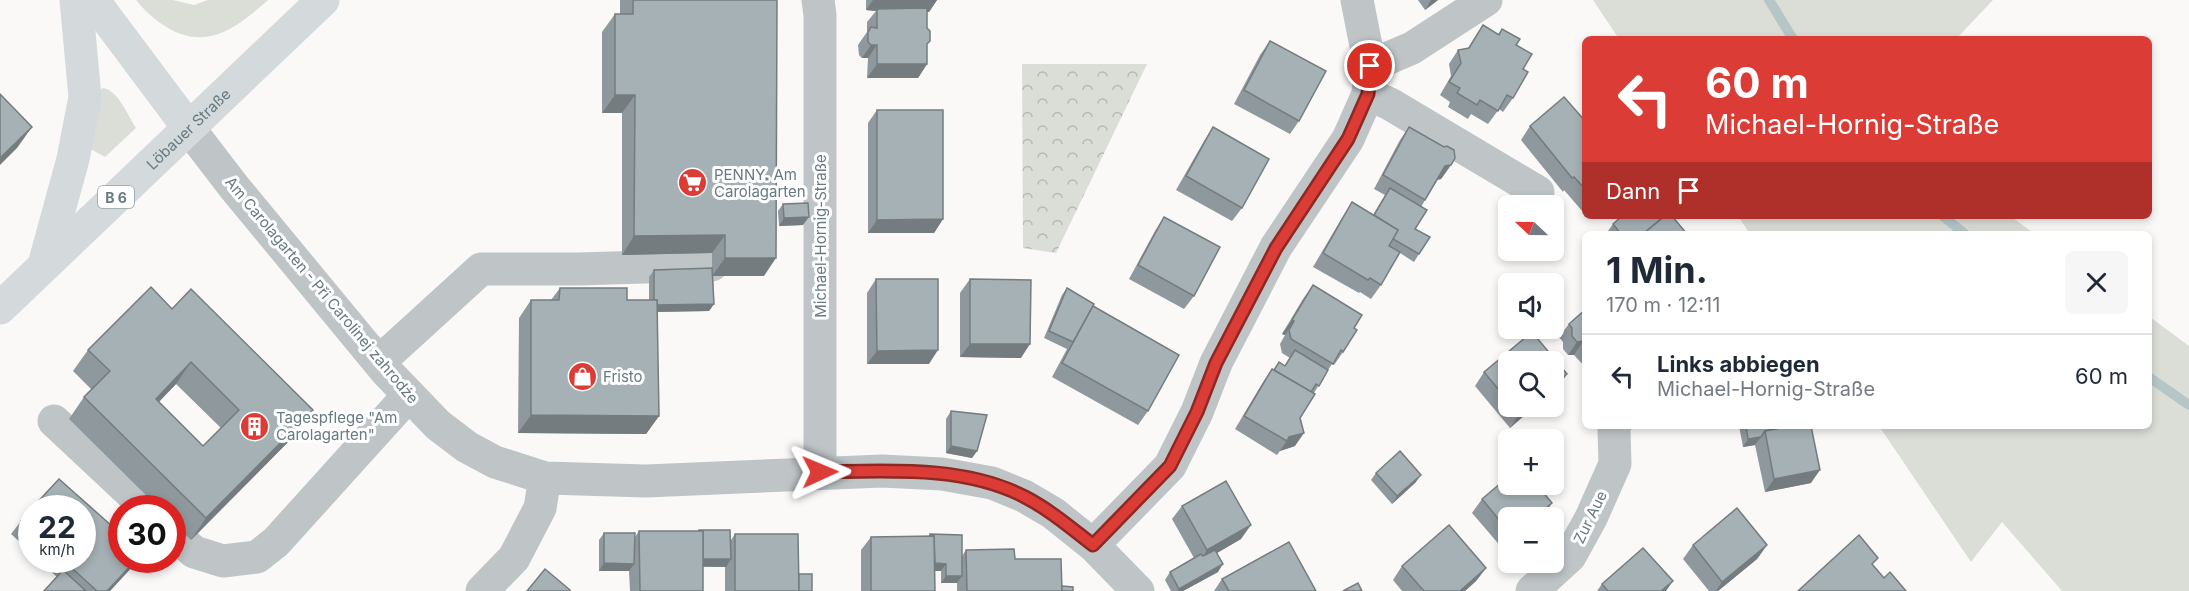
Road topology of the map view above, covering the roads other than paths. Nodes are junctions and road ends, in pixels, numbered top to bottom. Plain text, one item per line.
1 (76, 0) edge
2 (93, 0) edge
3 (323, 0) edge
4 (818, 0) edge
5 (1357, 0) edge
6 (1486, 0) edge
7 (1369, 80) junction
8 (188, 127) junction
9 (1538, 192) dead end
10 (44, 265) junction
11 (712, 265) dead end
12 (0, 308) edge
13 (379, 362) junction
14 (408, 396) junction
15 (54, 421) dead end
16 (1614, 429) edge
17 (820, 472) junction
18 (545, 478) junction
19 (133, 495) edge
20 (186, 545) edge
21 (1093, 545) junction
22 (482, 591) edge
23 (1138, 591) edge
24 (1532, 591) edge

1 - 10 main road
2 - 8 main road
3 - 8 main road, Löbauer Straße / B 6
4 - 17 street, Michael-Hornig-Straße
5 - 7 street
6 - 7 street
7 - 9 street
7 - 21 street
8 - 10 main road, Löbauer Straße / B 6
8 - 13 street, Am Carolagarten - Při Carolinej zahrodźe
10 - 12 main road, Löbauer Straße / B 6
11 - 13 street
13 - 14 street, Am Carolagarten - Při Carolinej zahrodźe
14 - 18 street, Am Carolagarten - Při Carolinej zahrodźe
14 - 20 street
15 - 19 street
16 - 24 street, Zur Aue
17 - 18 street, Am Carolagarten - Při Carolinej zahrodźe
17 - 21 street, Am Carolagarten - Při Carolinej zahrodźe
18 - 22 street
21 - 23 street, Am Carolagarten - Při Carolinej zahrodźe

